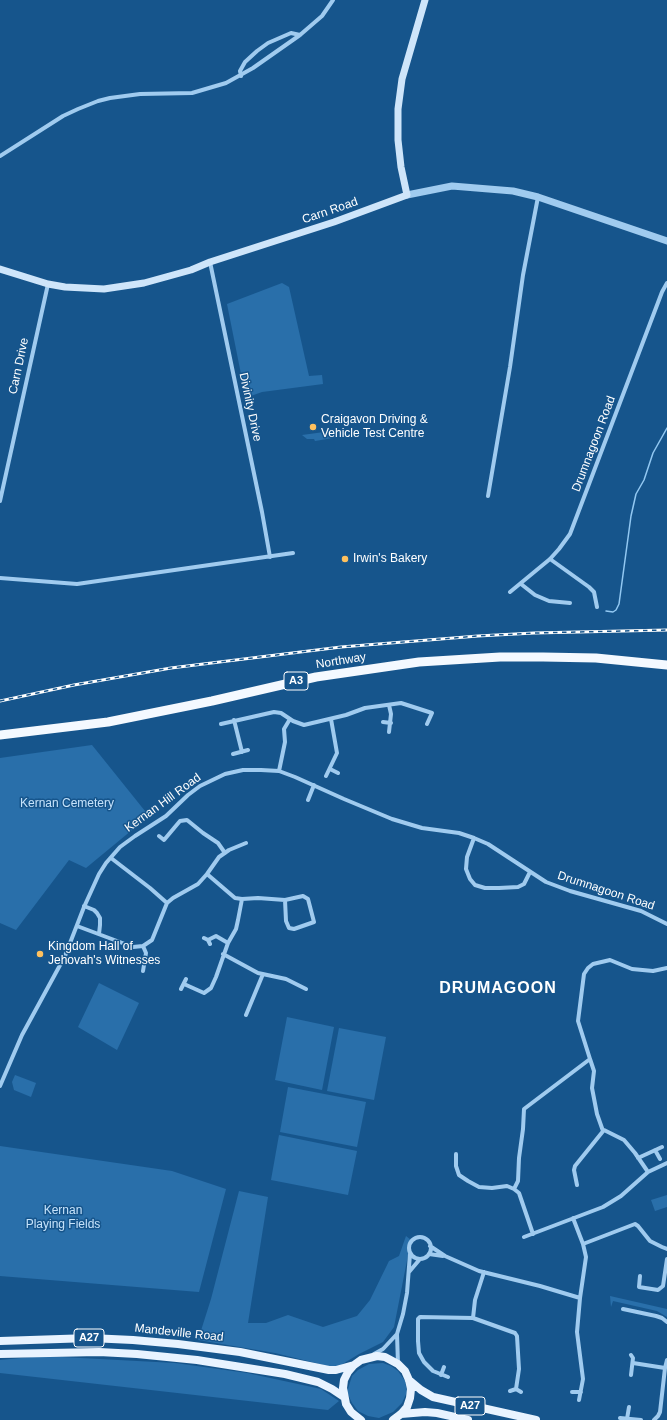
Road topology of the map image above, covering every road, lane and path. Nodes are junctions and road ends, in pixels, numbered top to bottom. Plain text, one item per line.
1 (333, 0) edge
2 (425, 0) edge
3 (300, 35) junction
4 (241, 76) junction
5 (0, 156) edge
6 (407, 195) junction
7 (538, 198) junction
8 (667, 241) edge
9 (210, 262) junction
10 (0, 269) edge
11 (667, 283) edge
12 (48, 284) junction
13 (488, 496) dead end
14 (0, 500) edge
15 (293, 553) dead end
16 (270, 557) junction
17 (550, 559) junction
18 (0, 578) edge
19 (521, 584) junction
20 (510, 592) dead end
21 (570, 603) dead end
22 (597, 607) dead end
23 (667, 665) edge
24 (388, 705) junction
25 (290, 719) junction
26 (331, 719) junction
27 (234, 720) junction
28 (383, 722) dead end
29 (391, 723) junction
30 (221, 724) dead end
31 (427, 724) dead end
32 (389, 732) dead end
33 (0, 735) edge
34 (248, 750) dead end
35 (242, 752) junction
36 (233, 754) dead end
37 (330, 769) junction
38 (279, 771) junction
39 (338, 773) dead end
40 (326, 776) dead end
41 (314, 785) junction
42 (308, 800) dead end
43 (159, 836) dead end
44 (474, 838) junction
45 (246, 843) dead end
46 (225, 853) junction
47 (111, 858) junction
48 (518, 864) joint
49 (530, 872) junction
50 (207, 874) junction
51 (242, 899) junction
52 (285, 900) junction
53 (167, 903) junction
54 (84, 906) junction
55 (667, 924) edge
56 (77, 926) junction
57 (98, 934) junction
58 (207, 941) dead end
59 (228, 943) junction
60 (143, 946) junction
61 (223, 954) junction
62 (136, 961) dead end
63 (144, 962) junction
64 (667, 968) edge
65 (144, 971) dead end
66 (263, 974) junction
67 (186, 979) dead end
68 (184, 984) junction
69 (181, 989) dead end
70 (306, 989) dead end
71 (249, 1009) junction
72 (255, 1011) dead end
73 (246, 1015) dead end
74 (590, 1058) junction
75 (0, 1086) edge
76 (603, 1131) junction
77 (662, 1147) dead end
78 (655, 1150) junction
79 (456, 1154) dead end
80 (638, 1158) junction
81 (660, 1159) dead end
82 (667, 1163) edge
83 (648, 1172) junction
84 (577, 1185) dead end
85 (514, 1188) junction
86 (573, 1218) junction
87 (533, 1234) junction
88 (524, 1237) dead end
89 (583, 1244) junction
90 (430, 1246) junction
91 (667, 1249) edge
92 (410, 1254) junction
93 (429, 1254) junction
94 (446, 1256) junction
95 (667, 1258) edge
96 (420, 1259) junction
97 (484, 1272) junction
98 (409, 1273) junction
99 (640, 1276) dead end
100 (580, 1298) junction
101 (623, 1309) dead end
102 (473, 1318) junction
103 (667, 1322) edge
104 (397, 1334) junction
105 (0, 1341) edge
106 (0, 1354) edge
107 (631, 1355) dead end
108 (370, 1357) junction
109 (667, 1360) edge
110 (633, 1363) junction
111 (398, 1364) junction
112 (354, 1365) junction
113 (444, 1367) dead end
114 (664, 1368) junction
115 (441, 1375) junction
116 (631, 1375) dead end
117 (448, 1377) dead end
118 (409, 1380) junction
119 (516, 1389) junction
120 (510, 1391) dead end
121 (521, 1392) dead end
122 (572, 1392) dead end
123 (581, 1392) junction
124 (344, 1397) junction
125 (579, 1400) dead end
126 (629, 1407) dead end
127 (401, 1414) junction
128 (620, 1418) dead end
129 (627, 1419) junction
130 (361, 1420) edge
131 (393, 1420) edge
132 (468, 1420) edge
133 (536, 1420) edge
134 (641, 1420) edge
135 (654, 1420) edge

1 - 3 street
2 - 6 main road
3 - 4 street
3 - 4 street
4 - 5 street
6 - 7 street, Carn Road
6 - 9 main road, Carn Road
7 - 8 street, Carn Road
7 - 13 street
9 - 12 main road, Carn Road
9 - 16 street, Divinity Drive
10 - 12 main road, Carn Road
11 - 17 street, Drumnagoon Road
12 - 14 street, Carn Drive
15 - 16 street
16 - 18 street
17 - 19 street, Drumnagoon Road
17 - 22 street
19 - 20 street, Drumnagoon Road
19 - 21 street
23 - 33 highway, Northway / A3
24 - 26 street
24 - 29 street
24 - 31 street
25 - 26 street
25 - 27 street
25 - 38 street
26 - 37 street
27 - 30 street
27 - 35 street
28 - 29 street
29 - 32 street
34 - 35 street
35 - 36 street
37 - 39 street
37 - 40 street
38 - 41 street, Kernan Hill Road
38 - 47 street, Kernan Hill Road
41 - 42 street
41 - 44 street, Kernan Hill Road
43 - 46 street
44 - 48 street, Kernan Hill Road
44 - 49 street
45 - 46 street
46 - 50 street
47 - 53 street
47 - 54 street, Kernan Hill Road
48 - 49 street, Drumnagoon Road
49 - 55 street, Drumnagoon Road
50 - 51 street
50 - 53 street
51 - 52 street
51 - 59 street
52 - 52 street
53 - 60 street
54 - 56 street, Kernan Hill Road
54 - 57 street
56 - 57 street
56 - 75 street, Kernan Hill Road
57 - 60 street
58 - 59 street
59 - 61 street
60 - 63 street
61 - 66 street
61 - 68 street
62 - 63 street
63 - 65 street
64 - 74 street
66 - 70 street
66 - 71 street
67 - 68 street
68 - 69 street
71 - 72 street
71 - 73 street
74 - 76 street
74 - 85 street
76 - 80 street
76 - 84 street
77 - 78 street
78 - 80 street
78 - 81 street
79 - 85 street
80 - 83 street
82 - 83 street
83 - 86 street
85 - 87 street
86 - 87 street
86 - 89 street
87 - 88 street
89 - 91 street
89 - 100 street
90 - 92 street
90 - 93 street
90 - 94 street
92 - 96 street
92 - 98 street
93 - 94 street
93 - 96 street
94 - 97 street
95 - 99 street
96 - 98 street
97 - 100 street
97 - 102 street
98 - 104 street
100 - 123 street
101 - 103 street
102 - 115 street
102 - 119 street
104 - 108 street
104 - 111 street
105 - 112 main road, Mandeville Road / A27
106 - 124 main road, Mandeville Road / A27
107 - 110 street
108 - 111 main road
108 - 112 main road, A27
109 - 114 street
110 - 114 street
110 - 116 street
111 - 118 main road, A27
112 - 124 main road
113 - 115 street
114 - 135 street
115 - 117 street
118 - 127 main road
118 - 133 main road, A27
119 - 120 street
119 - 121 street
122 - 123 street
123 - 125 street
124 - 130 main road, A27
126 - 129 street
127 - 131 main road
127 - 132 main road, A27
128 - 129 street
129 - 134 street

